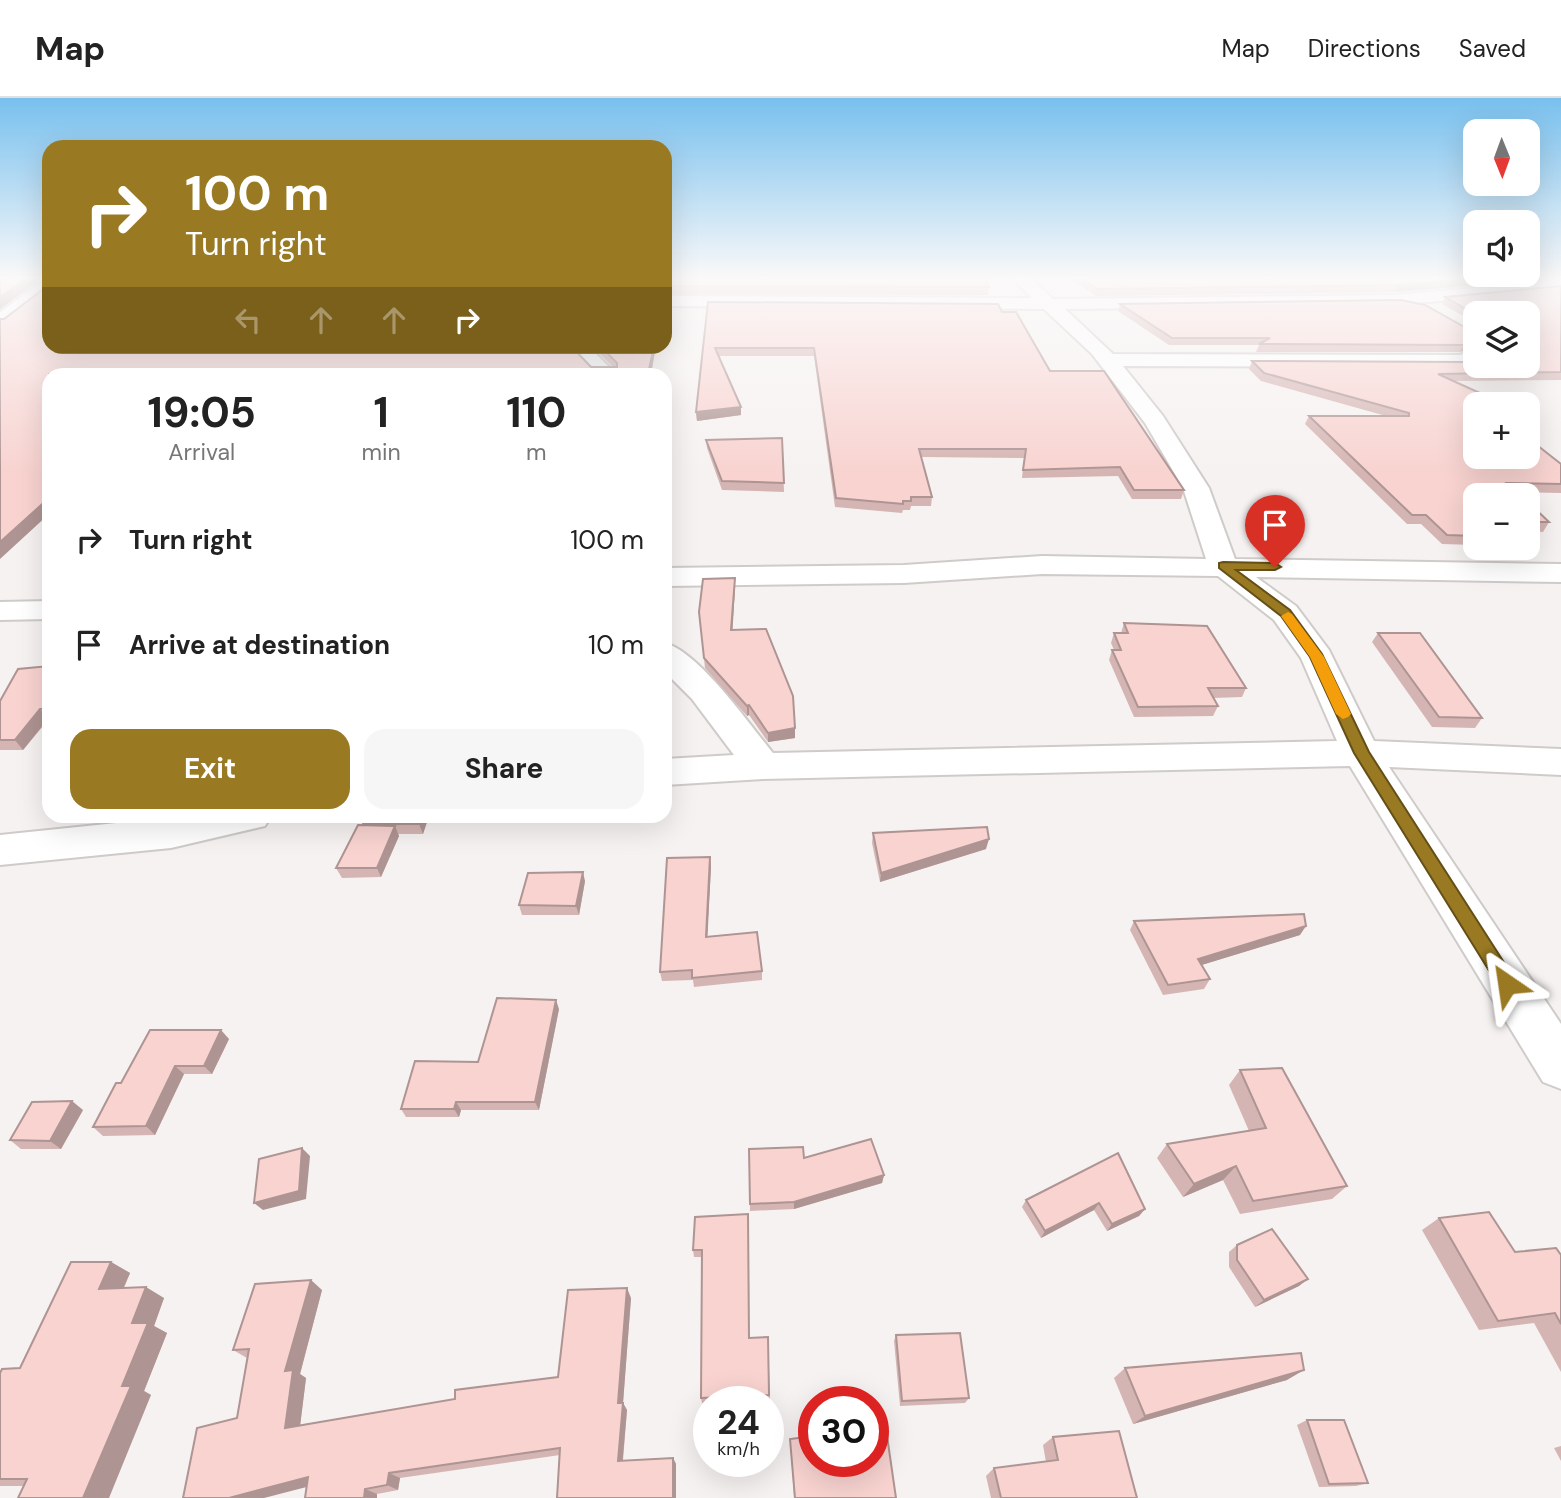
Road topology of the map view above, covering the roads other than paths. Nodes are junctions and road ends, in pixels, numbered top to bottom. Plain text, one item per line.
1 (1089, 342) edge
2 (584, 354) edge
3 (1106, 360) junction
4 (1463, 361) edge
5 (599, 368) edge
6 (1223, 566) junction
7 (1561, 573) edge
8 (672, 577) edge
9 (42, 610) edge
10 (0, 611) edge
11 (672, 660) edge
12 (1361, 753) junction
13 (1561, 762) edge
14 (763, 766) junction
15 (672, 772) edge
16 (218, 823) edge
17 (0, 850) edge
18 (1561, 1066) edge

1 - 3 street
2 - 5 street
3 - 4 street
3 - 6 street
6 - 7 street
6 - 8 street
6 - 12 street
9 - 10 street
11 - 14 street
12 - 13 street
12 - 14 street
12 - 18 street
14 - 15 street
16 - 17 street

